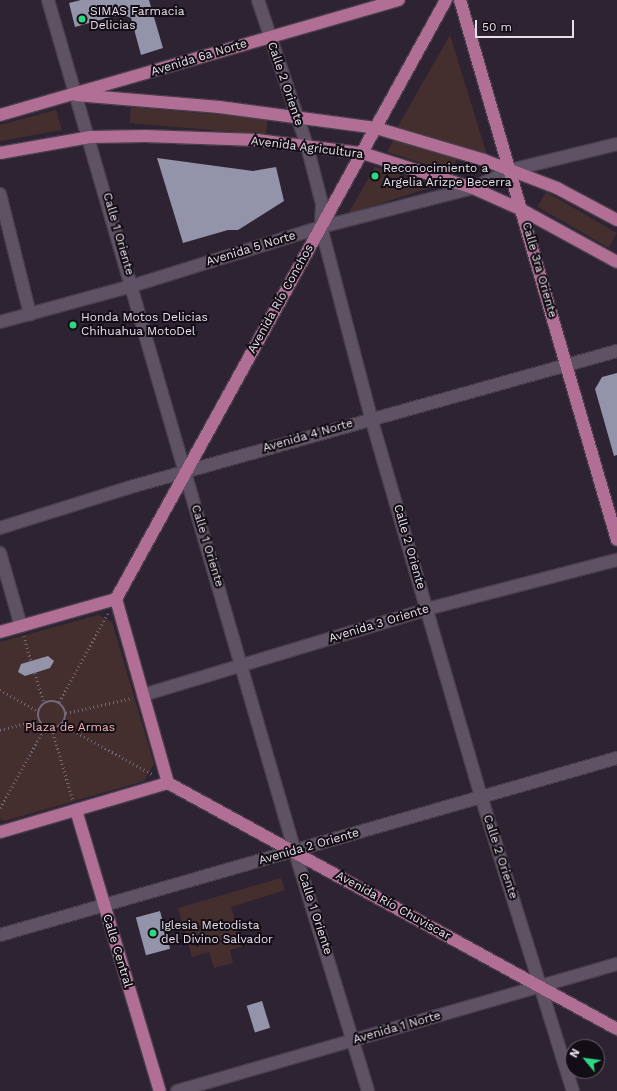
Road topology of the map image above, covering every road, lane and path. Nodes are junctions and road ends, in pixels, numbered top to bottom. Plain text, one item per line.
1 (48, 0) edge
2 (258, 0) edge
3 (399, 0) edge
4 (446, 0) edge
5 (460, 0) edge
6 (269, 37) junction
7 (76, 95) junction
8 (0, 115) edge
9 (296, 115) junction
10 (376, 128) junction
11 (90, 137) junction
12 (617, 144) edge
13 (307, 146) junction
14 (0, 153) edge
15 (362, 153) junction
16 (511, 170) junction
17 (473, 188) junction
18 (0, 194) edge
19 (522, 210) junction
20 (617, 220) edge
21 (321, 227) junction
22 (617, 262) edge
23 (132, 286) junction
24 (30, 314) junction
25 (0, 322) edge
26 (617, 350) edge
27 (567, 364) junction
28 (371, 418) junction
29 (186, 471) junction
30 (0, 528) edge
31 (617, 540) edge
32 (0, 553) edge
33 (617, 560) edge
34 (116, 599) junction
35 (427, 609) junction
36 (21, 626) junction
37 (0, 632) edge
38 (32, 661) dead end
39 (243, 665) junction
40 (35, 673) dead end
41 (0, 690) edge
42 (143, 695) junction
43 (59, 702) junction
44 (44, 703) junction
45 (38, 711) junction
46 (66, 713) junction
47 (39, 720) junction
48 (63, 725) junction
49 (45, 728) junction
50 (52, 729) junction
51 (0, 730) edge
52 (617, 758) edge
53 (168, 783) junction
54 (480, 796) junction
55 (0, 808) edge
56 (76, 810) junction
57 (0, 832) edge
58 (295, 852) junction
59 (103, 903) junction
60 (0, 935) edge
61 (617, 964) edge
62 (540, 987) junction
63 (617, 1029) edge
64 (354, 1040) junction
65 (160, 1091) edge
66 (177, 1091) edge
67 (368, 1091) edge
68 (573, 1091) edge

1 - 7 street, Calle 1 Oriente
2 - 6 street, Calle 2 Oriente
3 - 6 main road, Avenida 6a Norte
4 - 10 main road, Avenida Río Conchos
5 - 16 main road, Calle 3ra Oriente
6 - 7 main road, Avenida 6a Norte
6 - 9 street, Calle 2 Oriente
7 - 8 main road, Avenida 6a Norte
7 - 9 main road
7 - 11 street, Calle 1 Oriente
9 - 10 main road
9 - 13 street, Calle 2 Oriente
10 - 15 main road, Avenida Río Conchos
10 - 16 main road
11 - 13 main road, Avenida Agricultura
11 - 14 main road, Avenida Agricultura
11 - 23 street, Calle 1 Oriente
12 - 16 street, Avenida 5 Norte
13 - 15 main road, Avenida Agricultura
13 - 21 street, Calle 2 Oriente
15 - 17 main road, Avenida Agricultura
15 - 21 main road, Avenida Río Conchos
16 - 17 street, Avenida 5 Norte
16 - 19 main road, Calle 3ra Oriente
16 - 20 main road
17 - 19 main road, Avenida Agricultura
17 - 21 street, Avenida 5 Norte
18 - 24 street
19 - 22 main road, Avenida Agricultura
19 - 27 main road, Calle 3ra Oriente
21 - 23 street, Avenida 5 Norte
21 - 28 street, Calle 2 Oriente
21 - 29 main road, Avenida Río Conchos
23 - 24 street, Avenida 5 Norte
23 - 29 street, Calle 1 Oriente
24 - 25 street, Avenida 5 Norte
26 - 27 street, Avenida 4 Norte
27 - 28 street, Avenida 4 Norte
27 - 31 main road, Calle 3ra Oriente
28 - 29 street, Avenida 4 Norte
28 - 35 street, Calle 2 Oriente
29 - 30 street, Avenida 4 Norte
29 - 34 main road, Avenida Río Conchos
29 - 39 street, Calle 1 Oriente
32 - 36 street
33 - 35 street, Avenida 3 Oriente
34 - 36 main road
34 - 42 main road
34 - 43 path
35 - 39 street, Avenida 3 Oriente
35 - 54 street, Calle 2 Oriente
36 - 37 main road
36 - 38 path
39 - 42 street, Avenida 3 Oriente
39 - 58 street, Calle 1 Oriente
40 - 44 path
41 - 45 path
42 - 46 path
42 - 53 main road
43 - 44 path
43 - 46 path
44 - 45 path
45 - 47 path
46 - 48 path
47 - 49 path
47 - 51 path
48 - 50 path
48 - 53 path
49 - 50 path
49 - 55 path
50 - 56 path
52 - 54 street, Avenida 2 Oriente
53 - 56 main road
53 - 58 main road, Avenida Río Chuviscar
54 - 58 street, Avenida 2 Oriente
54 - 62 street, Calle 2 Oriente
56 - 57 main road
56 - 59 main road, Calle Central
58 - 59 street, Avenida 2 Oriente
58 - 62 main road, Avenida Río Chuviscar
58 - 64 street, Calle 1 Oriente
59 - 60 street, Avenida 2 Oriente
59 - 65 main road, Calle Central
61 - 62 street, Avenida 1 Norte
62 - 63 main road, Avenida Río Chuviscar
62 - 64 street, Avenida 1 Norte
62 - 68 street, Calle 2 Oriente
64 - 66 street, Avenida 1 Norte
64 - 67 street, Calle 1 Oriente

